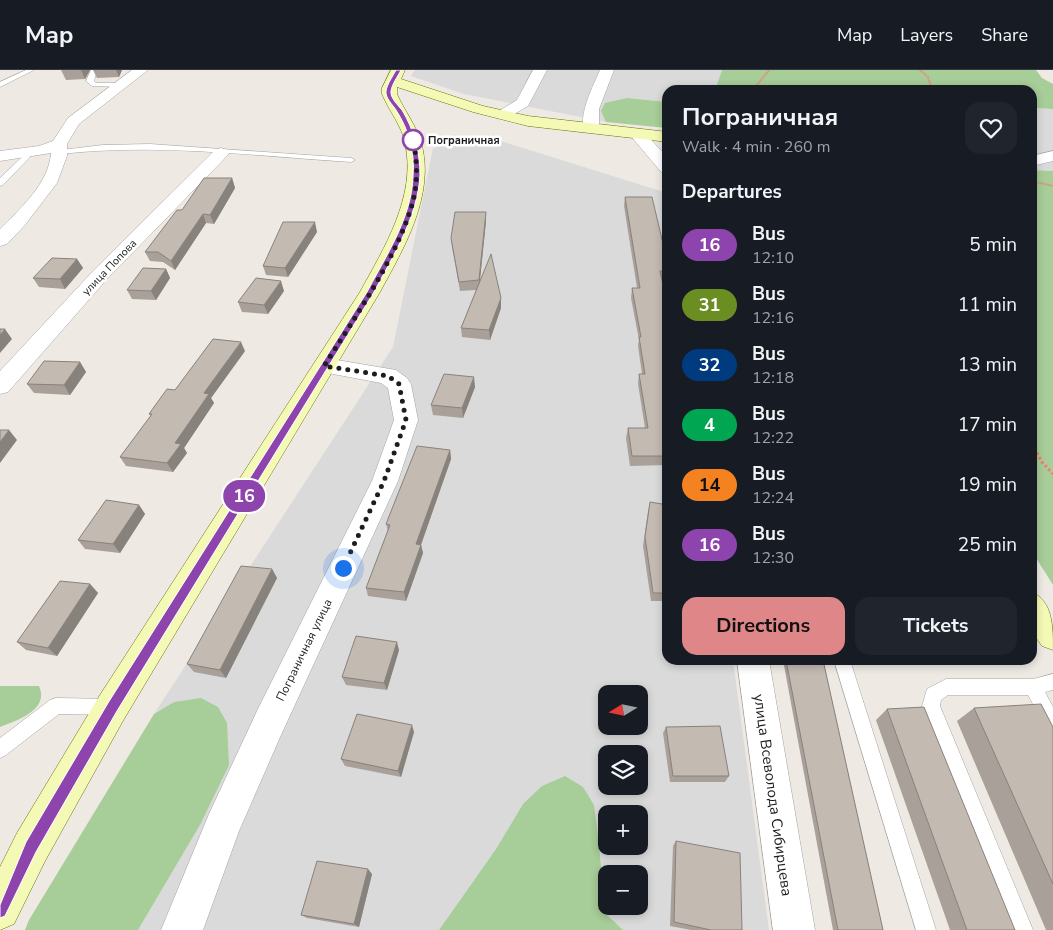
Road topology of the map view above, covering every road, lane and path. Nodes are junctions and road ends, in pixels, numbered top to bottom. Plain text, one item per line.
1 (31, 70) edge
2 (94, 70) edge
3 (141, 70) edge
4 (540, 70) edge
5 (606, 70) edge
6 (769, 70) edge
7 (920, 70) edge
8 (396, 75) edge
9 (0, 85) edge
10 (120, 85) junction
11 (757, 85) edge
12 (930, 85) edge
13 (502, 115) junction
14 (591, 129) junction
15 (637, 134) junction
16 (662, 136) edge
17 (60, 148) junction
18 (221, 152) junction
19 (25, 154) junction
20 (0, 156) edge
21 (1053, 156) edge
22 (351, 160) dead end
23 (1037, 160) edge
24 (662, 162) edge
25 (1037, 182) edge
26 (0, 183) edge
27 (1053, 186) edge
28 (0, 240) edge
29 (324, 366) junction
30 (0, 386) edge
31 (1037, 453) edge
32 (1053, 474) edge
33 (1037, 612) edge
34 (1053, 636) edge
35 (754, 665) edge
36 (844, 665) edge
37 (1053, 682) edge
38 (1033, 687) junction
39 (112, 707) junction
40 (1053, 724) edge
41 (0, 748) edge
42 (0, 910) edge
43 (182, 930) edge
44 (794, 930) edge
45 (926, 930) edge
46 (1023, 930) edge

1 - 9 lane
2 - 10 lane
3 - 10 street
4 - 13 street
5 - 14 street
6 - 11 path
7 - 12 path
8 - 13 main road
8 - 29 main road
10 - 17 street
13 - 14 main road
14 - 15 main road
15 - 16 main road
15 - 24 street
17 - 18 lane
17 - 19 street
17 - 28 street
18 - 22 lane
18 - 30 street, улица Попова
19 - 20 street
19 - 26 lane
21 - 23 street
25 - 27 path
29 - 39 main road
29 - 43 street, Пограничная улица
31 - 32 path
33 - 34 main road
35 - 44 street, улица Всеволода Сибирцева
36 - 45 lane
37 - 38 lane
38 - 40 lane
38 - 46 lane
39 - 41 lane
39 - 42 main road

